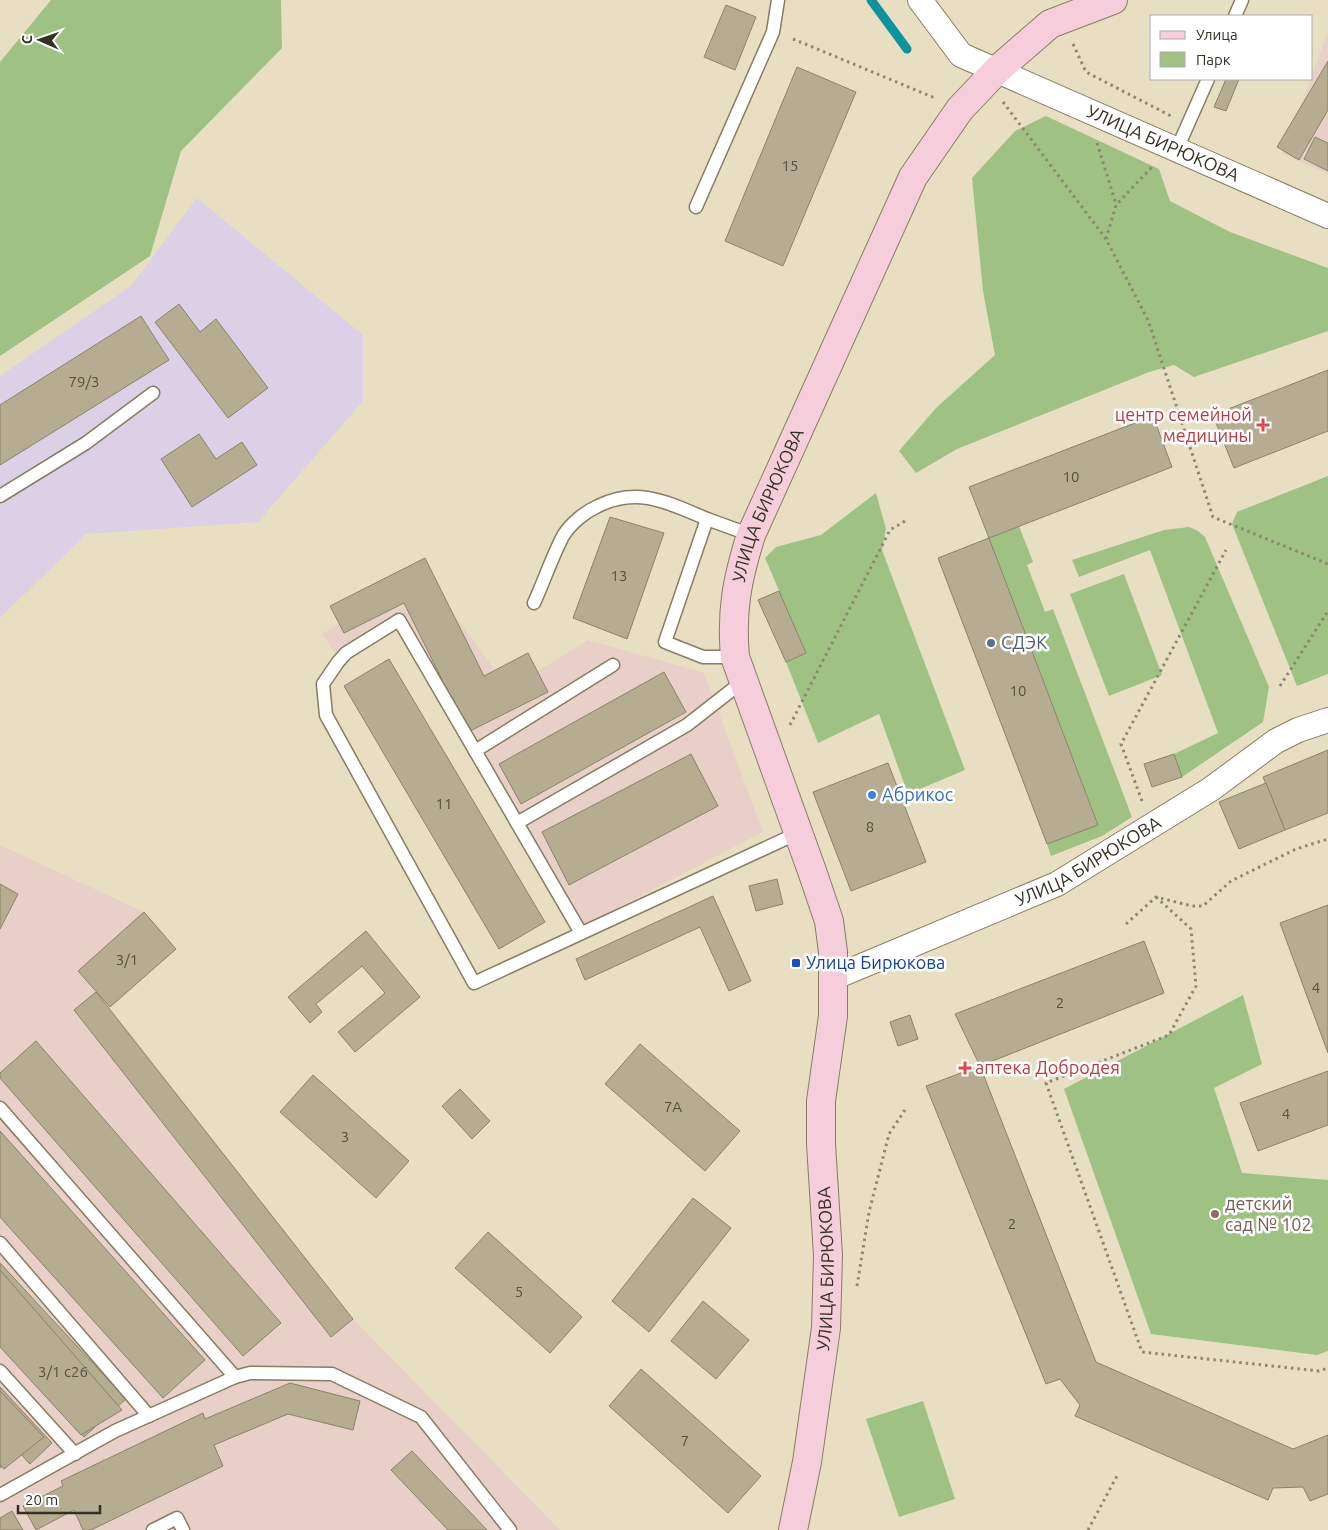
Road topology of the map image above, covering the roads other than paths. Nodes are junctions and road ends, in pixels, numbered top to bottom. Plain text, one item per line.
1 (778, 0) edge
2 (920, 0) edge
3 (1113, 0) edge
4 (1242, 0) edge
5 (1083, 5) edge
6 (1235, 15) edge
7 (997, 70) junction
8 (1207, 80) edge
9 (1168, 155) junction
10 (696, 207) dead end
11 (1328, 216) edge
12 (153, 393) dead end
13 (0, 496) edge
14 (708, 518) junction
15 (751, 535) junction
16 (534, 603) dead end
17 (612, 664) dead end
18 (739, 670) junction
19 (1328, 720) edge
20 (474, 751) junction
21 (517, 824) junction
22 (798, 833) junction
23 (581, 933) junction
24 (833, 978) junction
25 (0, 1108) edge
26 (0, 1242) edge
27 (0, 1371) edge
28 (235, 1377) junction
29 (149, 1416) junction
30 (75, 1454) junction
31 (0, 1495) edge
32 (153, 1530) edge
33 (183, 1530) edge
34 (510, 1530) edge
35 (793, 1530) edge

1 - 10 lane
2 - 7 street
3 - 5 street, УЛИЦА БИРЮКОВА
4 - 6 lane
5 - 7 street, УЛИЦА БИРЮКОВА
7 - 9 street, УЛИЦА БИРЮКОВА
7 - 15 street, УЛИЦА БИРЮКОВА
8 - 9 lane
9 - 11 street, УЛИЦА БИРЮКОВА
12 - 13 lane
14 - 15 lane
14 - 16 lane
14 - 18 lane
15 - 18 street, УЛИЦА БИРЮКОВА
17 - 20 lane
18 - 21 lane
18 - 22 street, УЛИЦА БИРЮКОВА
19 - 24 street, УЛИЦА БИРЮКОВА
20 - 21 lane
20 - 23 lane
21 - 23 lane
22 - 23 lane
22 - 24 street, УЛИЦА БИРЮКОВА
24 - 35 street, УЛИЦА БИРЮКОВА
25 - 28 lane
26 - 29 lane
27 - 30 lane
28 - 29 lane
28 - 34 lane
29 - 30 lane
30 - 31 lane
32 - 33 lane

